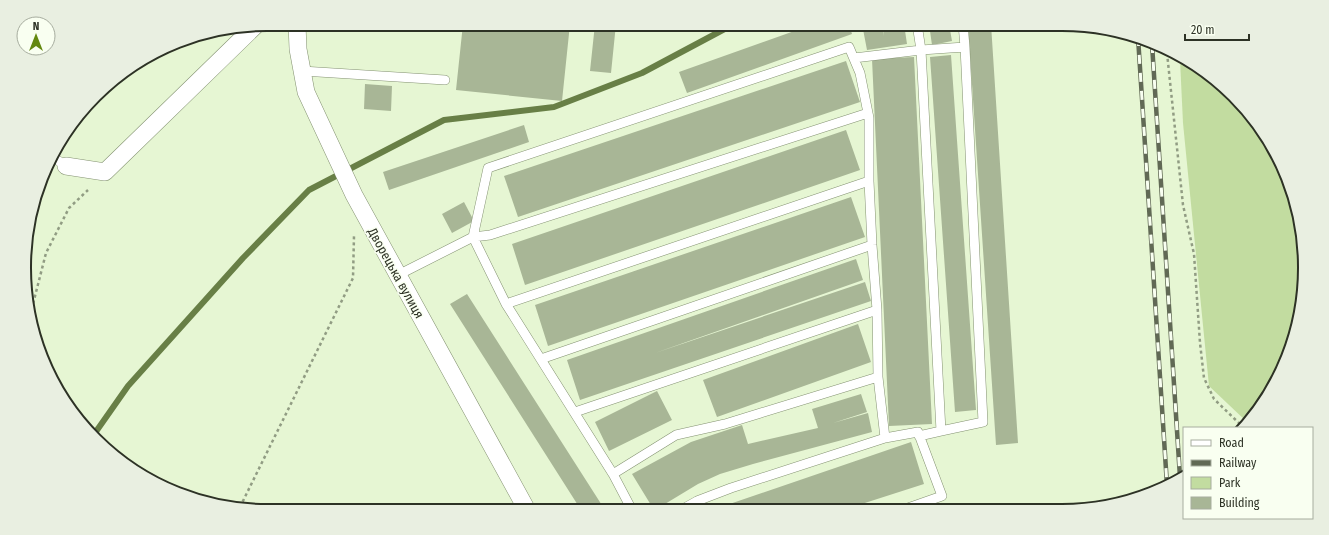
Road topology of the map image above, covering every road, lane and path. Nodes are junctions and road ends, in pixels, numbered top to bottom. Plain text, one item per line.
1 (297, 31) edge
2 (918, 31) edge
3 (964, 31) edge
4 (249, 32) edge
5 (965, 48) junction
6 (921, 50) junction
7 (1167, 56) edge
8 (854, 58) junction
9 (302, 71) junction
10 (445, 80) dead end
11 (868, 113) junction
12 (59, 162) edge
13 (105, 172) junction
14 (869, 181) junction
15 (354, 233) dead end
16 (473, 237) junction
17 (872, 245) junction
18 (398, 275) junction
19 (34, 301) edge
20 (506, 304) junction
21 (877, 310) junction
22 (541, 359) junction
23 (878, 377) junction
24 (574, 412) junction
25 (1239, 423) edge
26 (941, 431) junction
27 (919, 436) junction
28 (885, 438) junction
29 (613, 474) junction
30 (242, 502) edge
31 (524, 504) edge
32 (629, 504) edge
33 (692, 504) edge
34 (919, 504) edge

1 - 9 street, Дворецька вулиця
2 - 6 lane
3 - 5 lane
4 - 13 street
5 - 6 lane
5 - 26 lane
6 - 8 lane
6 - 26 lane
7 - 25 path
8 - 11 lane
8 - 16 lane
9 - 10 lane
9 - 18 street, Дворецька вулиця
11 - 14 lane
11 - 16 lane
12 - 13 street
13 - 19 path
14 - 17 lane
14 - 20 lane
15 - 30 path
16 - 18 lane
16 - 20 lane
17 - 21 lane
17 - 22 lane
18 - 31 street, Дворецька вулиця
20 - 22 lane
21 - 23 lane
21 - 24 lane
22 - 24 lane
23 - 28 lane
23 - 29 lane
24 - 29 lane
26 - 27 lane
27 - 28 lane
27 - 34 lane
28 - 33 lane
29 - 32 lane

